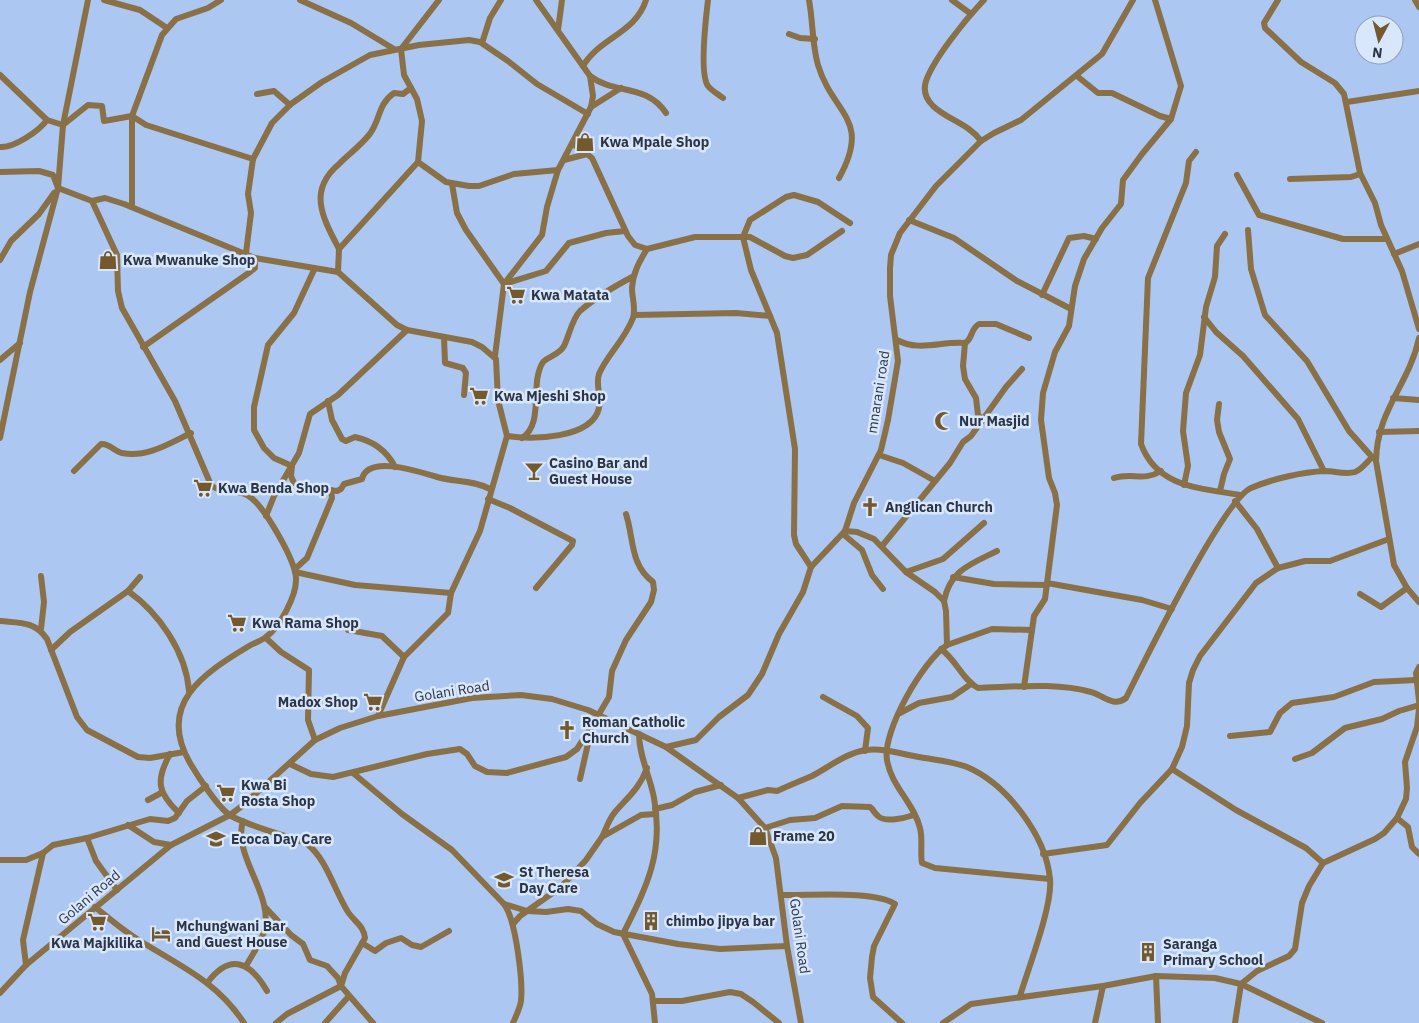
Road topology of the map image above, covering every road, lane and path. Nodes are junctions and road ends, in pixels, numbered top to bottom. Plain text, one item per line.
1 (88, 0) edge
2 (104, 0) edge
3 (220, 0) edge
4 (300, 0) edge
5 (439, 0) edge
6 (501, 0) edge
7 (536, 0) edge
8 (562, 0) edge
9 (646, 0) edge
10 (708, 0) edge
11 (809, 0) edge
12 (952, 0) edge
13 (984, 0) edge
14 (1133, 0) edge
15 (1155, 0) edge
16 (1278, 0) edge
17 (1415, 0) edge
18 (1419, 7) edge
19 (970, 14) junction
20 (167, 28) junction
21 (558, 30) junction
22 (789, 34) dead end
23 (815, 39) junction
24 (482, 43) junction
25 (397, 49) junction
26 (582, 66) junction
27 (0, 75) edge
28 (590, 76) junction
29 (1077, 76) junction
30 (410, 88) junction
31 (621, 88) junction
32 (1419, 91) edge
33 (257, 94) dead end
34 (723, 98) dead end
35 (1347, 102) junction
36 (290, 106) junction
37 (591, 107) junction
38 (666, 113) dead end
39 (588, 114) junction
40 (132, 116) junction
41 (1171, 119) junction
42 (47, 120) junction
43 (64, 125) junction
44 (982, 141) junction
45 (573, 144) junction
46 (0, 147) edge
47 (1196, 152) dead end
48 (588, 154) junction
49 (253, 159) junction
50 (564, 160) junction
51 (418, 162) junction
52 (558, 170) junction
53 (0, 172) edge
54 (1360, 174) junction
55 (1237, 175) dead end
56 (839, 178) dead end
57 (1290, 179) dead end
58 (452, 184) junction
59 (58, 188) junction
60 (92, 201) junction
61 (132, 207) junction
62 (909, 220) junction
63 (850, 223) dead end
64 (1248, 230) dead end
65 (624, 231) junction
66 (842, 231) dead end
67 (1225, 234) dead end
68 (743, 237) junction
69 (1096, 239) junction
70 (1387, 239) junction
71 (1419, 244) edge
72 (339, 249) junction
73 (648, 249) junction
74 (246, 254) junction
75 (1394, 254) junction
76 (255, 258) junction
77 (0, 260) edge
78 (314, 270) junction
79 (338, 272) junction
80 (634, 276) junction
81 (504, 284) junction
82 (1042, 295) junction
83 (1071, 309) junction
84 (634, 315) junction
85 (770, 316) junction
86 (1204, 317) junction
87 (1419, 329) edge
88 (407, 330) junction
89 (444, 337) junction
90 (1029, 338) dead end
91 (1419, 338) edge
92 (897, 340) junction
93 (20, 343) junction
94 (965, 343) junction
95 (143, 347) junction
96 (495, 356) junction
97 (0, 360) edge
98 (1022, 369) dead end
99 (464, 395) dead end
100 (1393, 398) junction
101 (1419, 400) edge
102 (328, 401) junction
103 (1219, 404) dead end
104 (983, 419) junction
105 (1419, 430) edge
106 (1379, 432) junction
107 (191, 433) junction
108 (507, 436) junction
109 (0, 438) edge
110 (522, 438) junction
111 (879, 455) junction
112 (1374, 459) junction
113 (292, 466) junction
114 (395, 467) junction
115 (74, 471) dead end
116 (1161, 471) junction
117 (1324, 471) junction
118 (1114, 478) dead end
119 (935, 481) junction
120 (1184, 485) junction
121 (490, 489) junction
122 (331, 490) junction
123 (1220, 492) junction
124 (1240, 495) junction
125 (488, 499) junction
126 (1236, 501) junction
127 (626, 514) dead end
128 (266, 516) junction
129 (984, 523) dead end
130 (844, 533) junction
131 (1389, 539) junction
132 (882, 546) junction
133 (997, 551) dead end
134 (811, 568) junction
135 (1278, 568) junction
136 (295, 571) junction
137 (906, 572) junction
138 (41, 576) dead end
139 (140, 577) dead end
140 (953, 577) junction
141 (1047, 584) junction
142 (536, 588) dead end
143 (1407, 588) junction
144 (883, 589) dead end
145 (128, 591) junction
146 (451, 593) junction
147 (1360, 594) dead end
148 (944, 602) junction
149 (1419, 602) edge
150 (1172, 609) junction
151 (0, 622) edge
152 (41, 629) junction
153 (348, 630) dead end
154 (1032, 630) junction
155 (266, 638) junction
156 (947, 644) junction
157 (940, 649) junction
158 (51, 650) junction
159 (404, 657) junction
160 (1419, 667) edge
161 (1416, 680) junction
162 (971, 684) junction
163 (1024, 687) junction
164 (189, 691) junction
165 (823, 697) dead end
166 (1419, 701) edge
167 (1419, 707) edge
168 (900, 713) junction
169 (598, 715) junction
170 (378, 716) junction
171 (592, 726) junction
172 (639, 734) junction
173 (1416, 735) edge
174 (1230, 736) dead end
175 (315, 740) junction
176 (666, 747) junction
177 (865, 750) junction
178 (886, 750) junction
179 (184, 752) junction
180 (170, 754) junction
181 (1295, 759) dead end
182 (290, 764) junction
183 (647, 768) junction
184 (1172, 769) junction
185 (353, 773) junction
186 (580, 779) dead end
187 (721, 785) junction
188 (206, 786) junction
189 (161, 793) junction
190 (738, 798) junction
191 (148, 800) dead end
192 (655, 811) junction
193 (179, 813) junction
194 (230, 815) junction
195 (914, 815) junction
196 (1397, 818) junction
197 (244, 821) junction
198 (128, 825) junction
199 (765, 828) junction
200 (602, 837) junction
201 (87, 838) junction
202 (172, 845) junction
203 (43, 853) junction
204 (1043, 854) junction
205 (1419, 854) edge
206 (0, 860) edge
207 (1323, 863) junction
208 (1050, 879) junction
209 (117, 890) junction
210 (782, 895) junction
211 (504, 904) junction
212 (95, 907) junction
213 (265, 907) junction
214 (527, 911) junction
215 (513, 924) junction
216 (449, 931) dead end
217 (623, 934) junction
218 (362, 943) junction
219 (787, 946) junction
220 (26, 965) junction
221 (246, 966) junction
222 (1156, 976) junction
223 (208, 982) junction
224 (1241, 984) junction
225 (341, 986) junction
226 (1103, 986) junction
227 (267, 991) dead end
228 (0, 993) edge
229 (348, 996) junction
230 (1020, 996) junction
231 (653, 1001) junction
232 (244, 1023) edge
233 (276, 1023) edge
234 (324, 1023) edge
235 (373, 1023) edge
236 (513, 1023) edge
237 (655, 1023) edge
238 (779, 1023) edge
239 (801, 1023) edge
240 (902, 1023) edge
241 (943, 1023) edge
242 (1095, 1023) edge
243 (1158, 1023) edge
244 (1235, 1023) edge
245 (1322, 1023) edge

1 - 43 street
2 - 20 street
3 - 20 street
4 - 25 street
5 - 25 street
6 - 24 street
7 - 21 street
8 - 21 street
9 - 26 street
10 - 34 street
11 - 23 street
12 - 19 street
13 - 19 street
14 - 29 street, mnarani road
15 - 41 street
16 - 35 street
17 - 18 street
19 - 44 street
20 - 40 street
21 - 26 street
22 - 23 street
23 - 56 street
24 - 25 street
24 - 39 street
25 - 30 street
25 - 36 street
26 - 28 street
27 - 42 street
28 - 31 street
28 - 37 street
29 - 41 street
29 - 44 street, mnarani road
30 - 51 street
30 - 72 street
31 - 37 street
31 - 38 street
32 - 35 street
33 - 36 street
35 - 54 street
36 - 49 street
37 - 39 street
39 - 45 street
40 - 43 street
40 - 49 street
40 - 61 street
41 - 69 street
42 - 43 street
42 - 46 street
43 - 59 street
44 - 62 street, mnarani road
45 - 48 street
45 - 50 street
47 - 116 street
48 - 50 street
48 - 65 street
49 - 74 street
50 - 52 street
51 - 58 street
51 - 72 street
52 - 58 street
52 - 81 street
53 - 59 street
54 - 57 street
54 - 70 street
55 - 70 street
58 - 81 street
59 - 60 street
59 - 77 street
59 - 93 street
60 - 61 street
60 - 95 street
61 - 74 street
62 - 82 street
62 - 92 street, mnarani road
63 - 68 street
64 - 112 street
65 - 73 street
65 - 81 street
66 - 68 street
67 - 86 street
68 - 73 street
68 - 85 street
69 - 82 street
69 - 83 street
70 - 75 street
71 - 75 street
72 - 79 street
73 - 80 street
74 - 76 street
75 - 87 street
76 - 78 street
76 - 95 street
78 - 79 street
78 - 113 street
79 - 88 street
80 - 84 street
80 - 110 street
81 - 96 street
82 - 83 street
83 - 141 street
84 - 85 street
84 - 110 street
85 - 134 street
86 - 117 street
86 - 120 street
88 - 89 street
88 - 102 street
89 - 96 street
89 - 99 street
90 - 94 street
91 - 100 street
92 - 94 street
92 - 111 street, mnarani road
93 - 97 street
93 - 109 street
94 - 104 street
95 - 107 street
96 - 108 street
98 - 104 street
100 - 101 street
100 - 106 street
102 - 113 street
102 - 114 street
103 - 123 street
104 - 119 street
105 - 106 street
106 - 112 street
107 - 115 street
107 - 128 street
108 - 110 street
108 - 121 street
111 - 119 street
111 - 130 street, mnarani road
112 - 117 street
112 - 131 street
113 - 122 street
113 - 128 street
114 - 121 street
114 - 122 street
116 - 118 street
116 - 120 street
117 - 124 street
119 - 132 street
120 - 123 street
121 - 125 street
122 - 136 street
123 - 124 street
124 - 126 street
125 - 142 street
125 - 146 street
126 - 135 street
126 - 150 street
127 - 169 street
128 - 136 street
129 - 137 street
130 - 132 street
130 - 134 street, mnarani road
130 - 144 street
131 - 135 street
131 - 143 street
132 - 137 street
133 - 140 street
134 - 176 street, mnarani road
135 - 184 street
136 - 146 street
136 - 155 street
137 - 148 street
138 - 152 street
139 - 145 street
140 - 141 street
140 - 148 street
141 - 150 street
141 - 154 street
143 - 147 street
143 - 149 street
145 - 158 street
145 - 164 street
146 - 159 street
148 - 156 street
150 - 163 street
151 - 152 street
152 - 158 street
153 - 159 street
154 - 156 street
154 - 163 street
155 - 164 street
155 - 175 street
156 - 157 street
157 - 162 street
157 - 168 street
158 - 180 street
159 - 170 street
160 - 161 street
161 - 166 street
161 - 174 street
162 - 163 street
162 - 168 street
164 - 179 street
165 - 177 street
167 - 173 street
167 - 181 street
168 - 178 street
169 - 170 street, Golani Road
169 - 171 street
169 - 172 street, Golani Road
170 - 175 street, Golani Road
171 - 185 street
171 - 186 street
172 - 176 street, Golani Road
172 - 183 street
173 - 196 street
175 - 182 street, Golani Road
176 - 187 street, Golani Road
177 - 178 street
177 - 190 street
178 - 195 street
178 - 204 street
179 - 180 street
179 - 188 street
180 - 189 street
182 - 185 street
182 - 194 street, Golani Road
183 - 192 street
183 - 200 street
184 - 204 street
184 - 207 street
185 - 211 street
187 - 190 street, Golani Road
187 - 192 street
188 - 193 street
188 - 194 street
189 - 191 street
189 - 193 street
190 - 199 street, Golani Road
192 - 200 street
192 - 217 street
193 - 198 street
194 - 197 street
194 - 202 street, Golani Road
195 - 199 street
195 - 208 street
196 - 205 street
196 - 207 street
197 - 213 street
197 - 218 street
198 - 201 street
198 - 202 street
199 - 210 street, Golani Road
200 - 214 street
201 - 203 street
201 - 209 street
202 - 209 street, Golani Road
203 - 206 street
203 - 220 street
204 - 208 street
207 - 224 street
208 - 230 street
209 - 212 street, Golani Road
210 - 219 street, Golani Road
210 - 240 street
211 - 214 street
211 - 215 street
212 - 220 street, Golani Road
212 - 223 street
213 - 221 street
213 - 225 street
214 - 215 street
214 - 217 street
215 - 236 street
216 - 218 street
217 - 219 street
217 - 231 street
218 - 225 street
219 - 239 street, Golani Road
220 - 228 street, Golani Road
221 - 223 street
221 - 227 street
222 - 224 street
222 - 226 street
222 - 243 street
223 - 232 street
224 - 244 street
224 - 245 street
225 - 229 street
225 - 233 street
226 - 230 street
226 - 242 street
229 - 234 street
229 - 235 street
230 - 241 street
231 - 237 street
231 - 238 street

